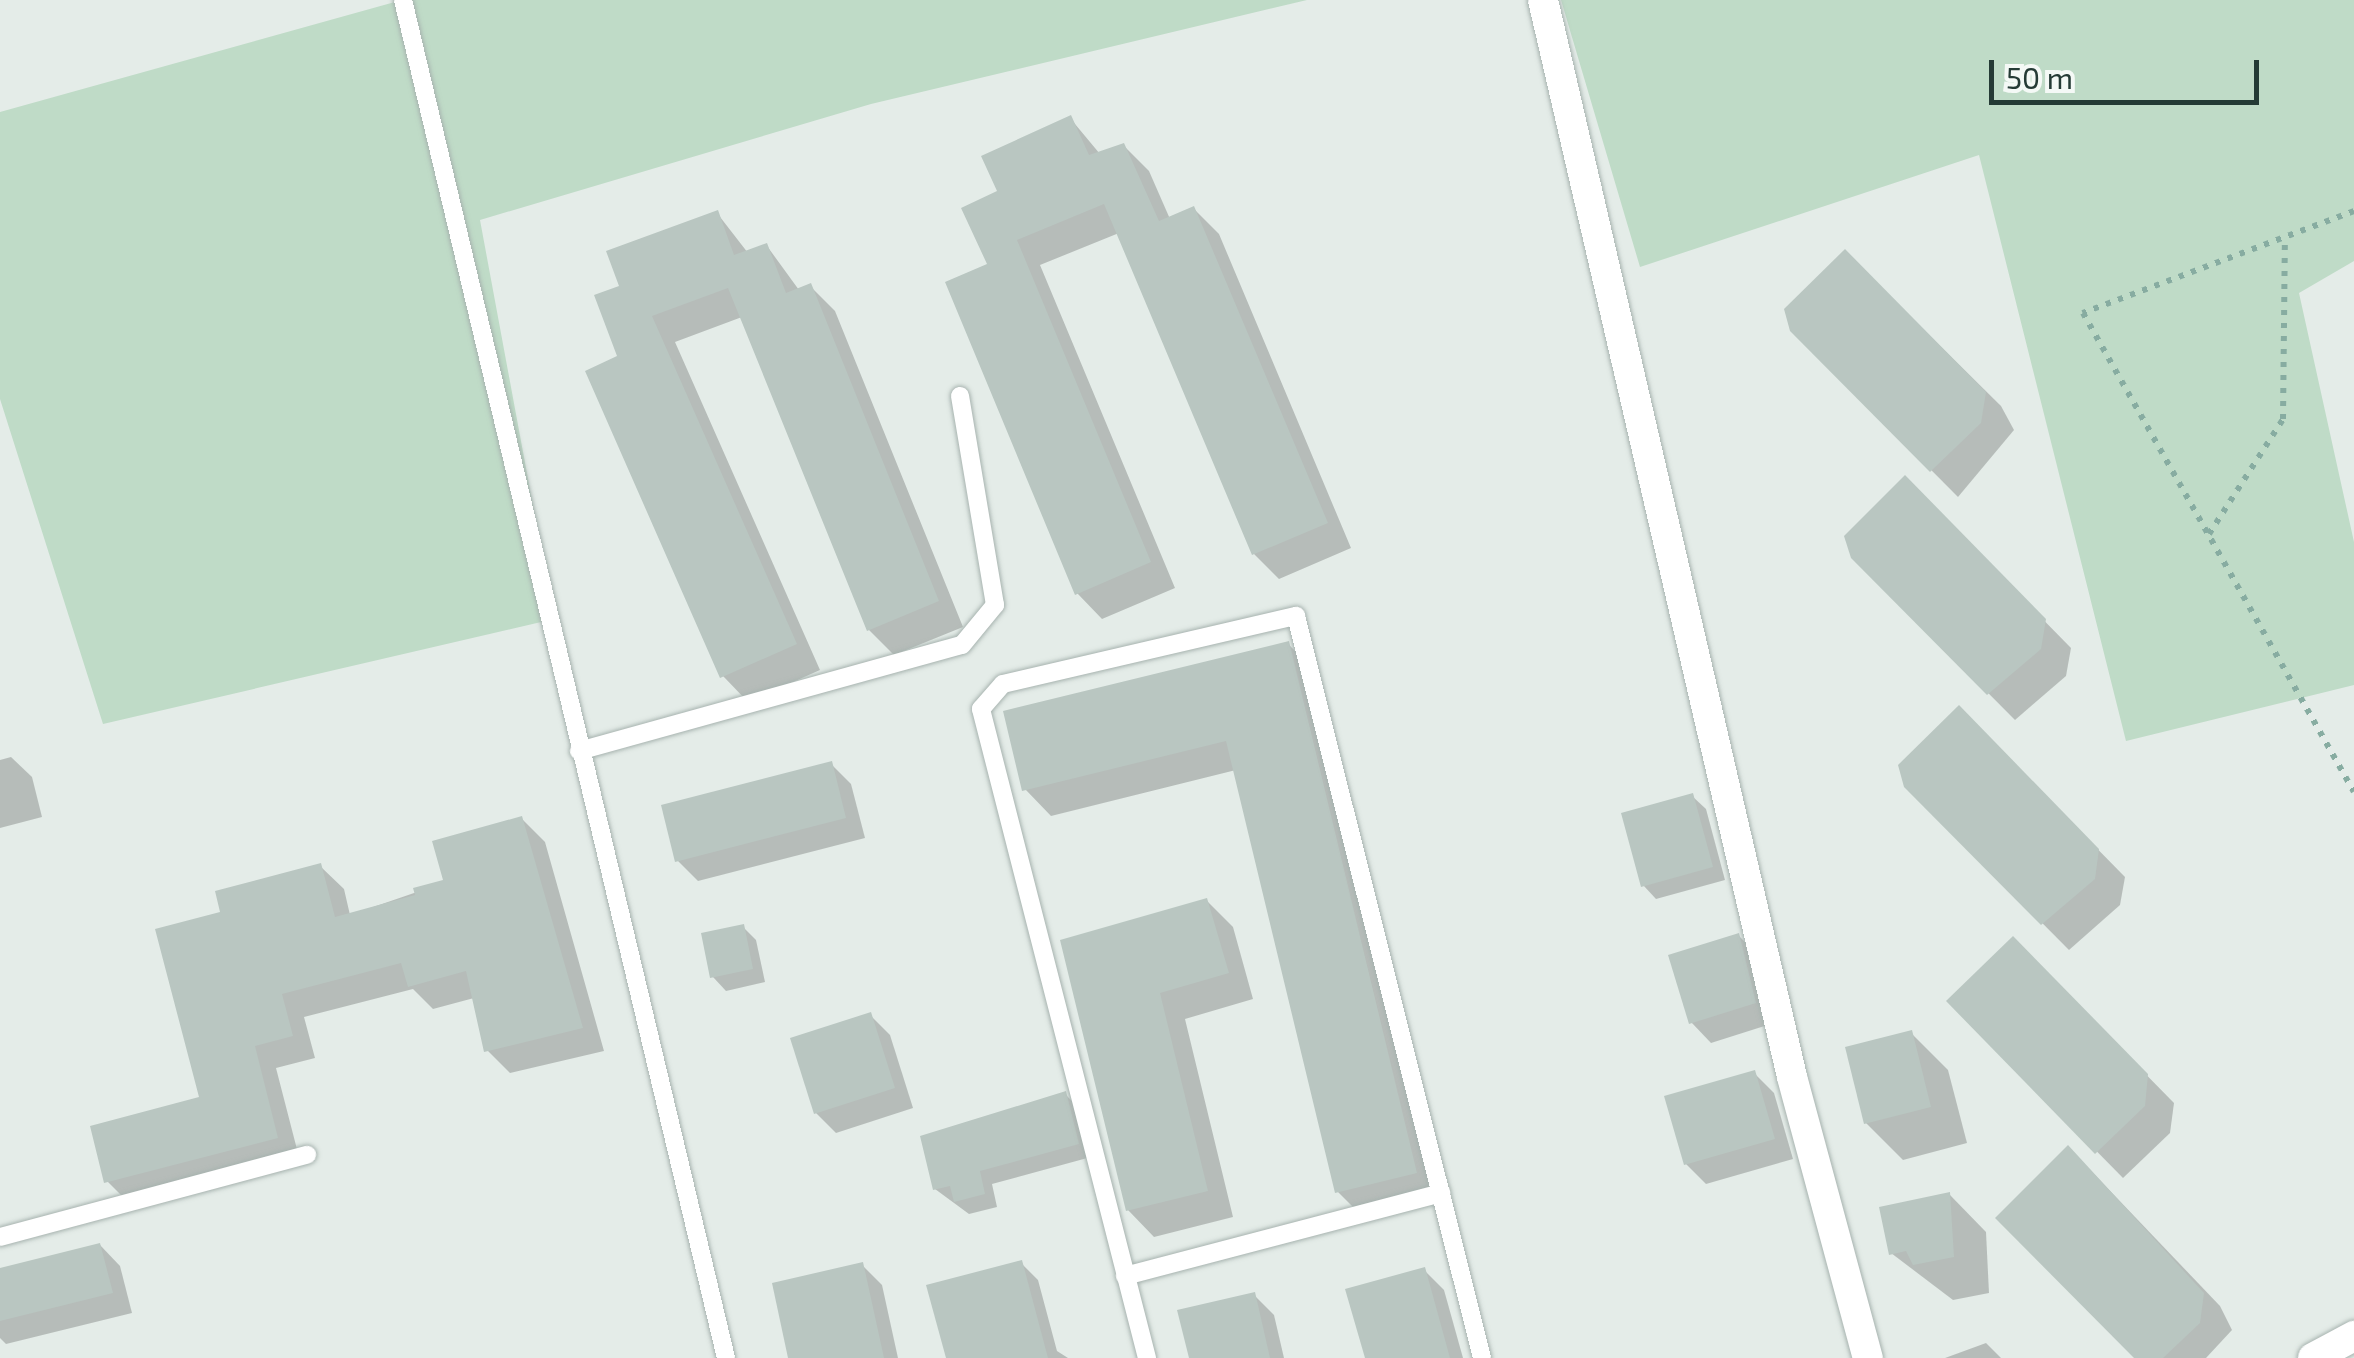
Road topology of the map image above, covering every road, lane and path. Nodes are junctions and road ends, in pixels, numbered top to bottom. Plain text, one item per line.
1 (403, 0) edge
2 (1543, 0) edge
3 (2354, 211) edge
4 (2285, 240) junction
5 (960, 396) dead end
6 (2208, 534) junction
7 (579, 751) junction
8 (2354, 792) edge
9 (307, 1155) dead end
10 (1441, 1194) junction
11 (0, 1237) edge
12 (1125, 1276) junction
13 (2354, 1336) edge
14 (726, 1358) edge
15 (1147, 1358) edge
16 (1482, 1358) edge
17 (1868, 1358) edge
18 (2313, 1358) edge

1 - 7 lane
2 - 17 street
3 - 4 path
4 - 6 path
4 - 6 path
5 - 7 lane
6 - 8 path
7 - 14 lane
9 - 11 lane
10 - 12 lane
10 - 12 lane
10 - 16 lane
12 - 15 lane
13 - 18 street

